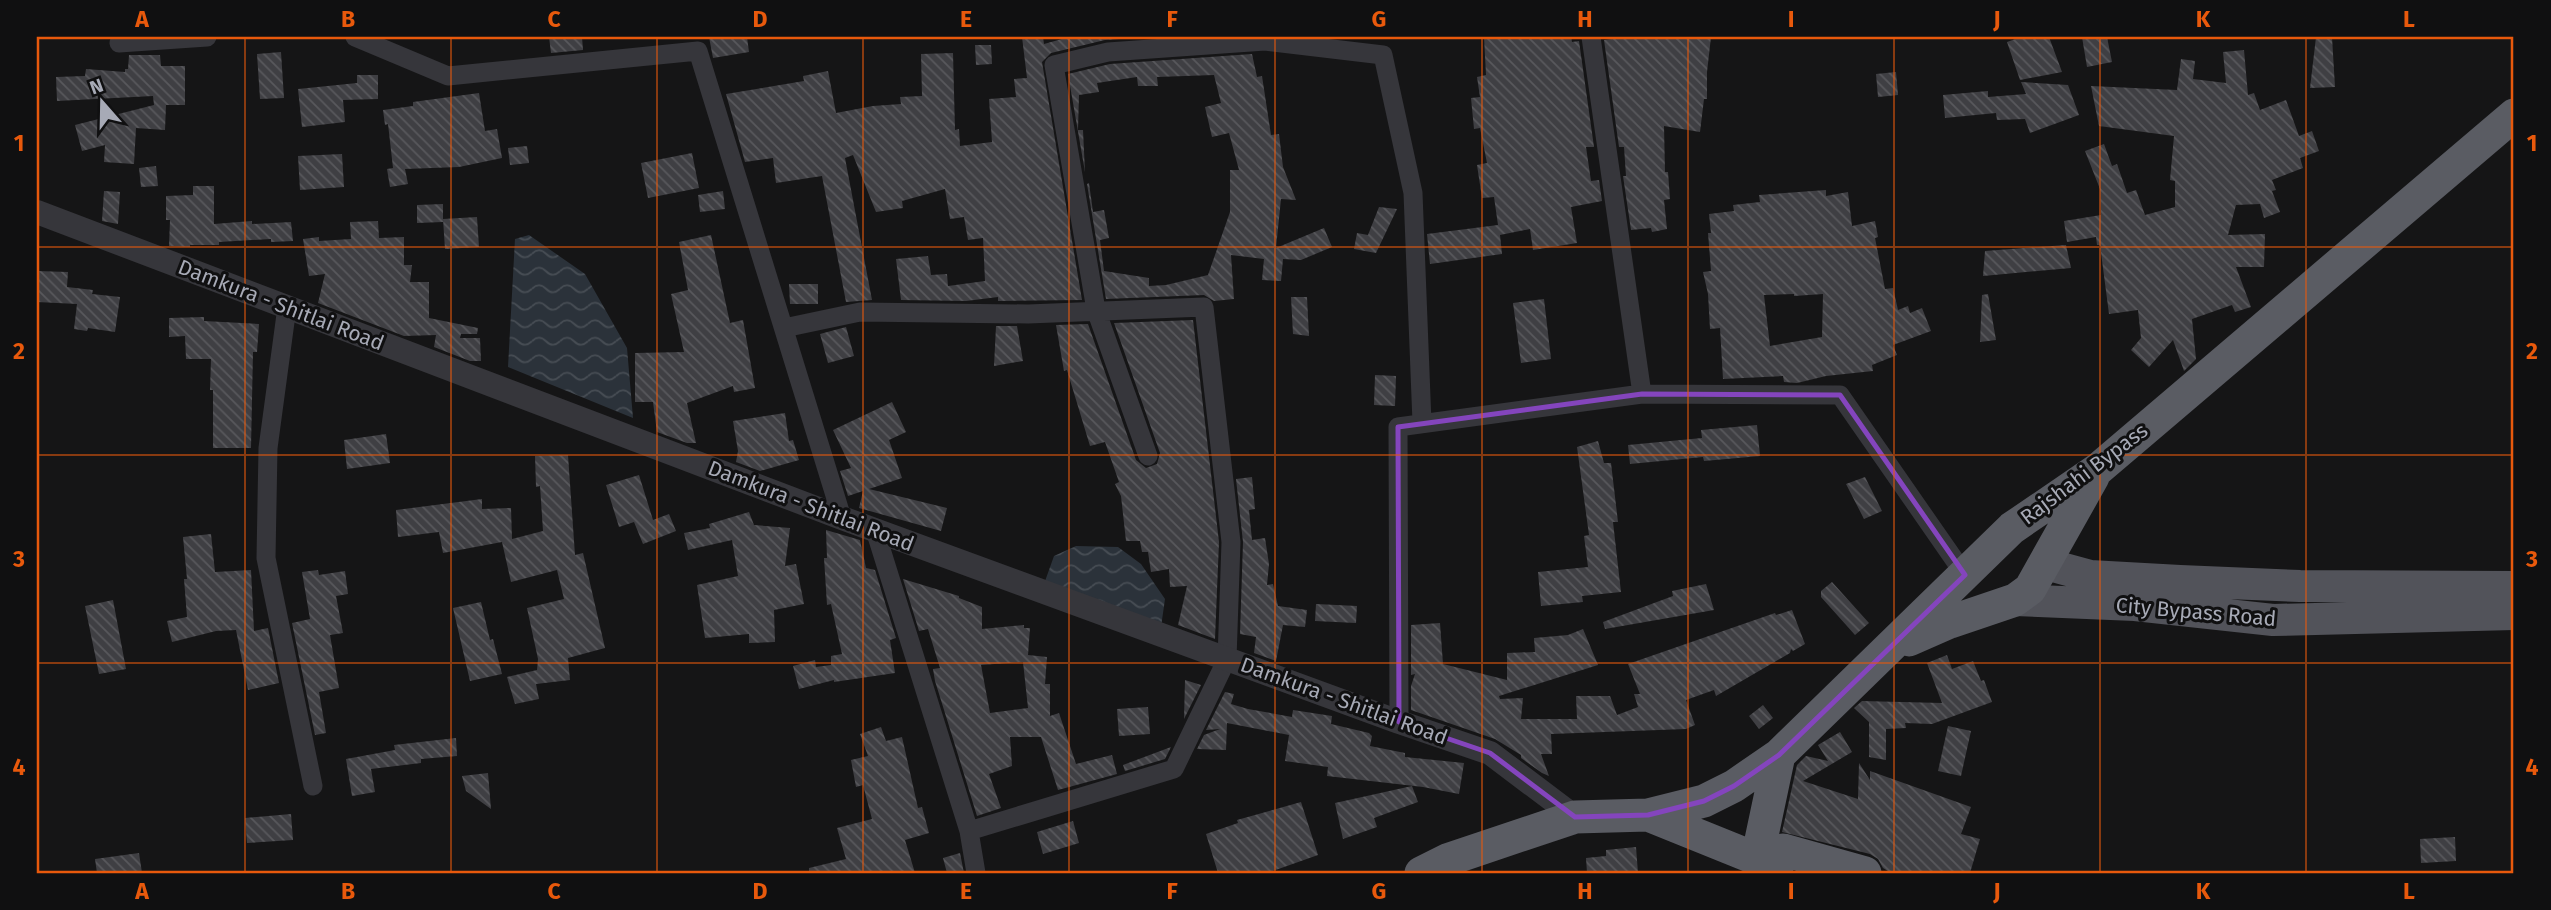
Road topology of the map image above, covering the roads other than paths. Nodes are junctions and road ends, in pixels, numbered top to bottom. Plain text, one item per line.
1 (207, 37) edge
2 (355, 37) edge
3 (1591, 37) edge
4 (119, 43) dead end
5 (700, 44) edge
6 (2514, 115) edge
7 (37, 212) edge
8 (287, 307) junction
9 (1096, 310) junction
10 (783, 328) junction
11 (1642, 394) junction
12 (1422, 423) junction
13 (1148, 456) dead end
14 (2097, 470) junction
15 (842, 518) junction
16 (2012, 528) junction
17 (875, 530) junction
18 (2046, 564) junction
19 (1965, 575) junction
20 (2514, 587) edge
21 (2015, 600) junction
22 (2514, 614) edge
23 (1887, 650) junction
24 (1227, 659) junction
25 (1399, 722) junction
26 (1779, 754) junction
27 (313, 786) dead end
28 (1648, 816) junction
29 (1575, 817) junction
30 (969, 831) junction
31 (1767, 866) edge
32 (976, 873) edge
33 (1421, 873) edge
34 (1865, 873) edge

1 - 4 street
2 - 5 street
3 - 11 street
5 - 10 street
6 - 14 highway, Rajshahi Bypass
7 - 8 street, Damkura - Shitlai Road
8 - 15 street, Damkura - Shitlai Road
8 - 27 street
9 - 10 street
9 - 12 street
9 - 13 street
9 - 24 street
10 - 15 street
11 - 12 street
11 - 19 street
12 - 25 street
14 - 16 highway, Rajshahi Bypass
14 - 18 highway
15 - 17 street, Damkura - Shitlai Road
16 - 18 highway
16 - 19 highway, Rajshahi Bypass
17 - 24 street, Damkura - Shitlai Road
17 - 30 street
18 - 20 main road
18 - 21 highway
19 - 23 highway, Rajshahi Bypass
21 - 22 main road, City Bypass Road
21 - 23 highway, City Bypass Road
23 - 26 highway, Rajshahi Bypass
24 - 25 street, Damkura - Shitlai Road
24 - 30 street
25 - 29 street, Damkura - Shitlai Road
26 - 28 highway, Rajshahi Bypass
26 - 31 highway
28 - 29 highway
28 - 31 highway
29 - 33 highway
30 - 32 street
31 - 34 highway

